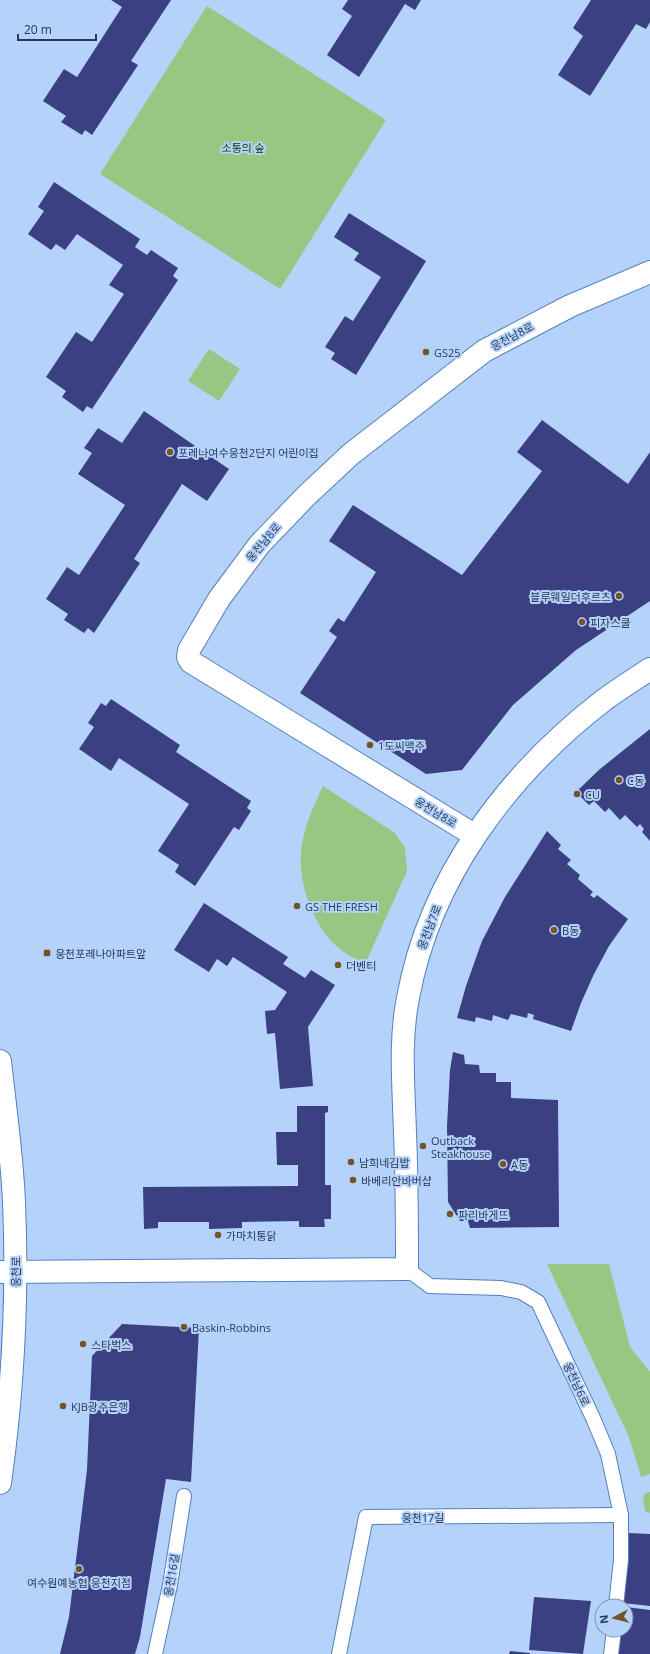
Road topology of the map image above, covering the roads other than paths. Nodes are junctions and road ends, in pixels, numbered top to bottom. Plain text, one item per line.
1 (650, 272) edge
2 (650, 669) edge
3 (474, 835) junction
4 (0, 1061) edge
5 (407, 1269) junction
6 (7, 1272) edge
7 (0, 1483) edge
8 (184, 1496) dead end
9 (621, 1515) junction
10 (617, 1598) edge
11 (613, 1638) edge
12 (155, 1654) edge
13 (339, 1654) edge
14 (611, 1654) edge

1 - 3 street, 웅천남8로
2 - 3 street, 웅천남7로
3 - 5 street, 웅천남7로
4 - 6 street, 웅천로
5 - 6 street
5 - 9 lane, 웅천남6로
6 - 7 street, 웅천로
8 - 12 lane, 웅천16길
9 - 10 lane, 웅천남6로
9 - 13 lane, 웅천17길
11 - 14 lane

